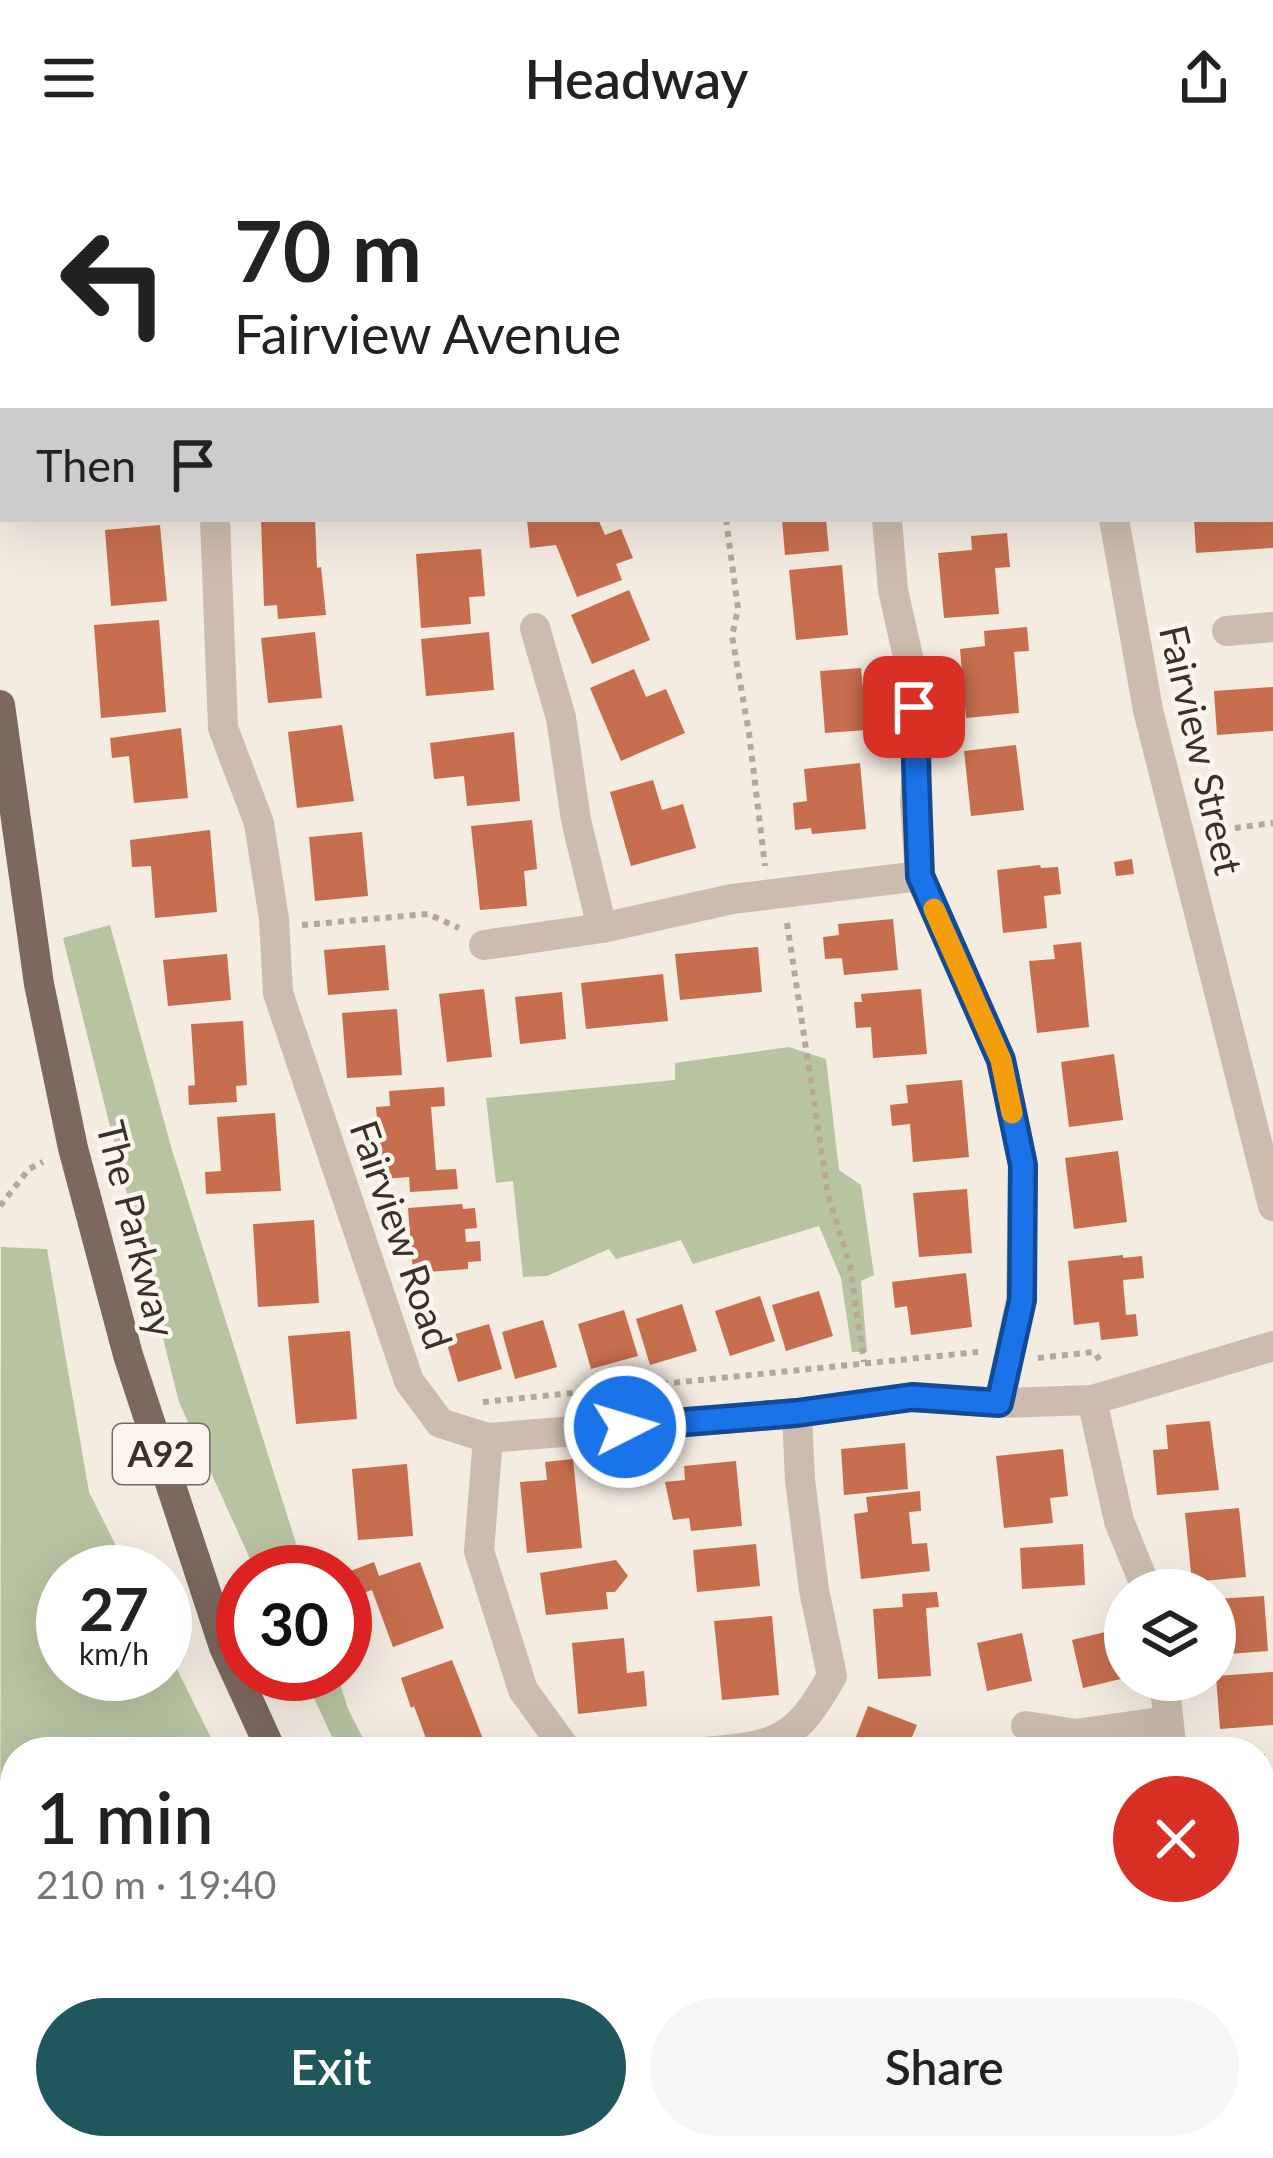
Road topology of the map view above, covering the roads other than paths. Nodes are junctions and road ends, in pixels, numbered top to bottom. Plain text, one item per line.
1 (215, 522) edge
2 (887, 522) edge
3 (1115, 522) edge
4 (1273, 627) edge
5 (535, 628) dead end
6 (1227, 631) dead end
7 (0, 705) edge
8 (920, 876) junction
9 (602, 928) junction
10 (484, 945) road end
11 (1273, 1206) edge
12 (1273, 1346) edge
13 (1106, 1396) junction
14 (999, 1403) junction
15 (797, 1413) junction
16 (488, 1438) junction
17 (1138, 1569) edge
18 (1166, 1701) edge
19 (1027, 1726) dead end
20 (265, 1737) edge
21 (557, 1737) edge
22 (783, 1737) edge
23 (1169, 1737) edge

1 - 16 street, Fairview Road
2 - 8 street
3 - 11 street, Fairview Street
4 - 6 street
5 - 9 street
7 - 20 main road, The Parkway / A92
8 - 9 street
8 - 14 street
9 - 10 street
12 - 13 street, Fairview Road
13 - 14 street, Fairview Road
13 - 17 street
14 - 15 street, Fairview Road
15 - 16 street, Fairview Road
15 - 22 street
16 - 21 street
18 - 23 street
19 - 23 street

